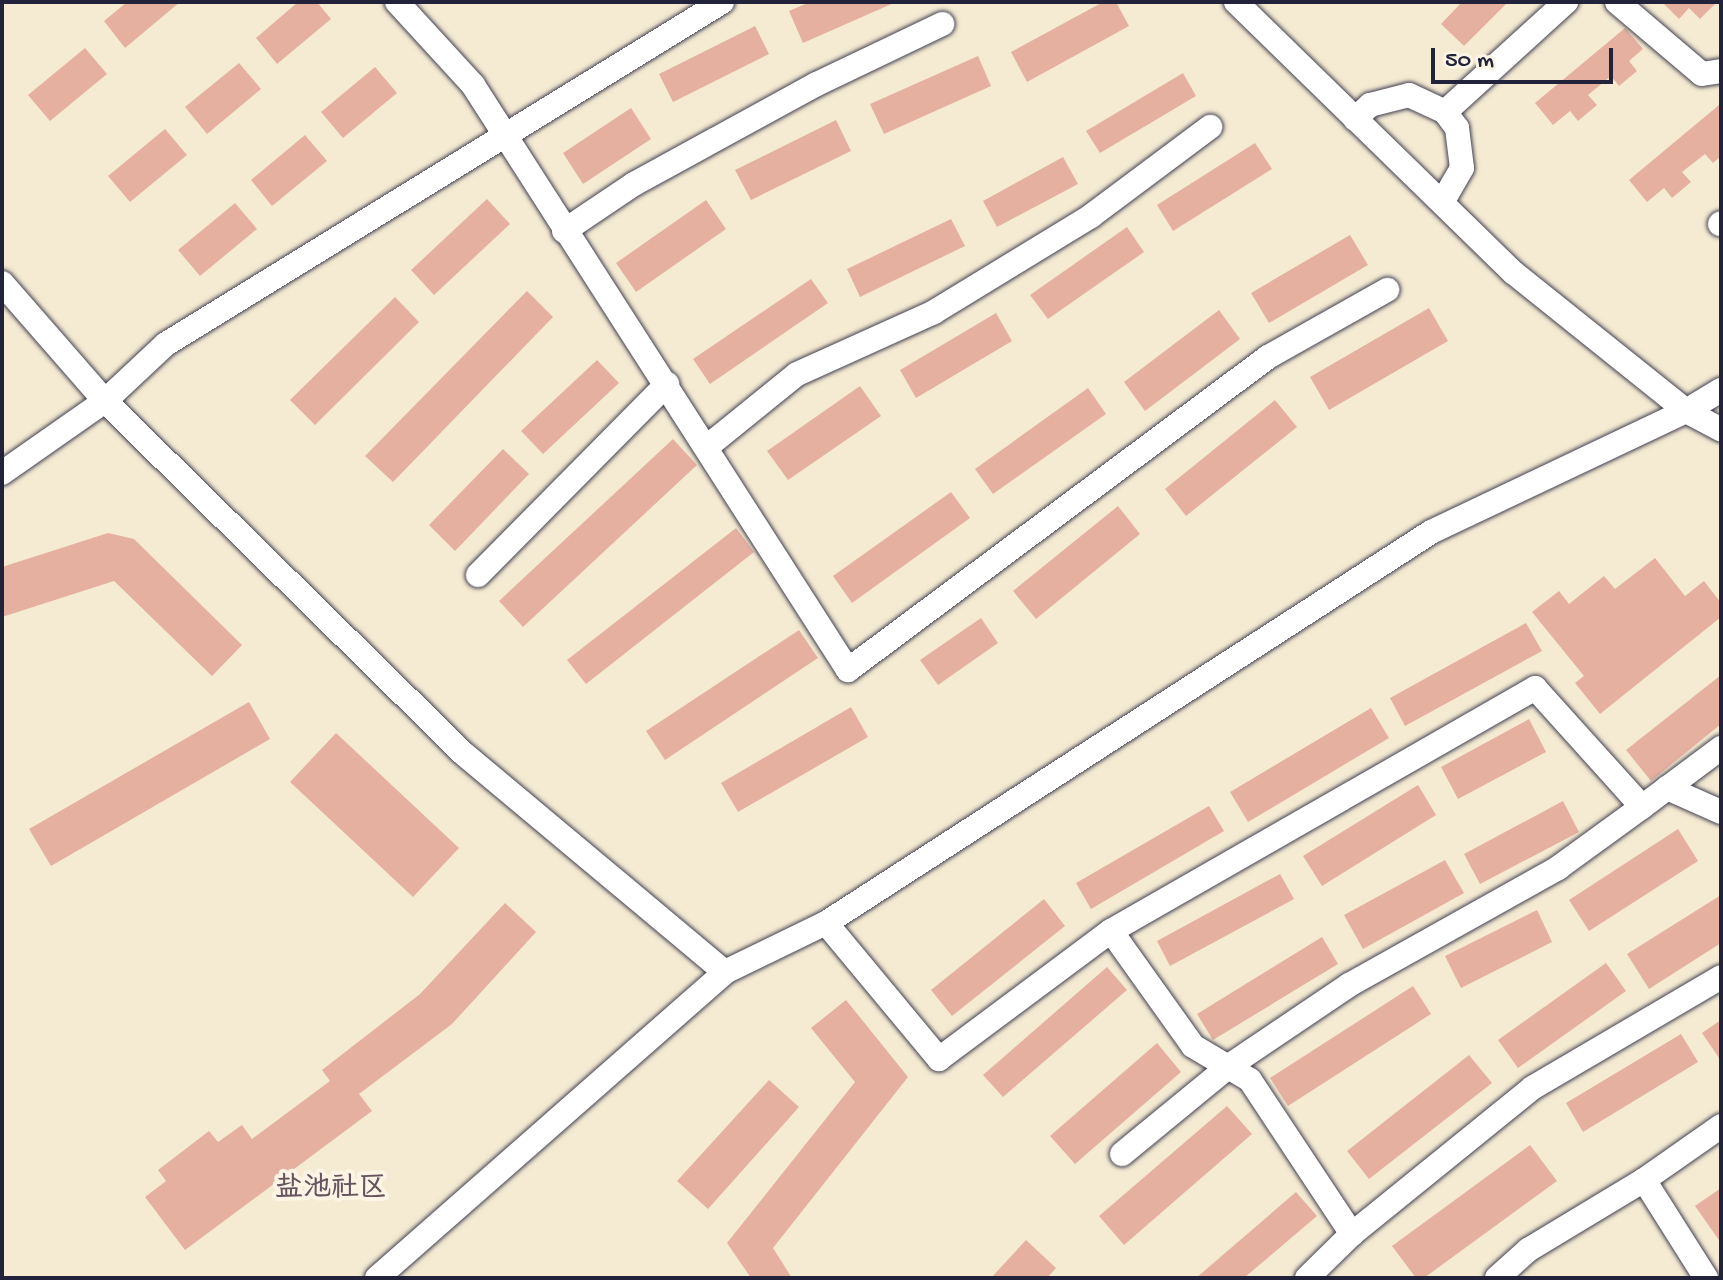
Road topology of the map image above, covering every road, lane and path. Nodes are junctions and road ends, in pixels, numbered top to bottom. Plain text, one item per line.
1 (722, 2) edge
2 (1236, 2) edge
3 (1566, 2) edge
4 (1617, 2) edge
5 (401, 4) edge
6 (942, 24) dead end
7 (1721, 71) edge
8 (1445, 112) junction
9 (1355, 119) junction
10 (1210, 127) dead end
11 (502, 135) junction
12 (1442, 202) junction
13 (564, 231) junction
14 (2, 283) edge
15 (1387, 290) dead end
16 (667, 384) junction
17 (1721, 390) edge
18 (105, 401) junction
19 (1686, 411) junction
20 (1721, 430) edge
21 (708, 446) junction
22 (2, 473) edge
23 (478, 575) dead end
24 (1721, 748) edge
25 (1667, 788) junction
26 (1642, 807) junction
27 (1721, 812) edge
28 (826, 923) junction
29 (1111, 931) junction
30 (725, 972) junction
31 (1721, 977) edge
32 (1229, 1066) junction
33 (1721, 1126) edge
34 (1122, 1154) dead end
35 (1644, 1180) junction
36 (1352, 1234) junction
37 (377, 1278) edge
38 (1307, 1278) edge
39 (1497, 1278) edge
40 (1706, 1278) edge

1 - 11 street
2 - 9 street
3 - 8 street
4 - 7 street
5 - 11 street
6 - 13 street
8 - 9 street
8 - 12 street
9 - 12 street
10 - 21 street
11 - 13 street
11 - 18 street
12 - 19 street
13 - 16 street
14 - 18 street
15 - 21 street
16 - 21 street
16 - 23 street
17 - 19 street
18 - 22 street
18 - 30 street
19 - 20 street
19 - 28 street
24 - 25 street
25 - 26 street
25 - 27 street
26 - 29 street
26 - 32 street
28 - 29 street
28 - 30 street
29 - 32 street
30 - 37 street
31 - 36 street
32 - 34 street
32 - 36 street
33 - 35 street
35 - 39 street
35 - 40 street
36 - 38 street

